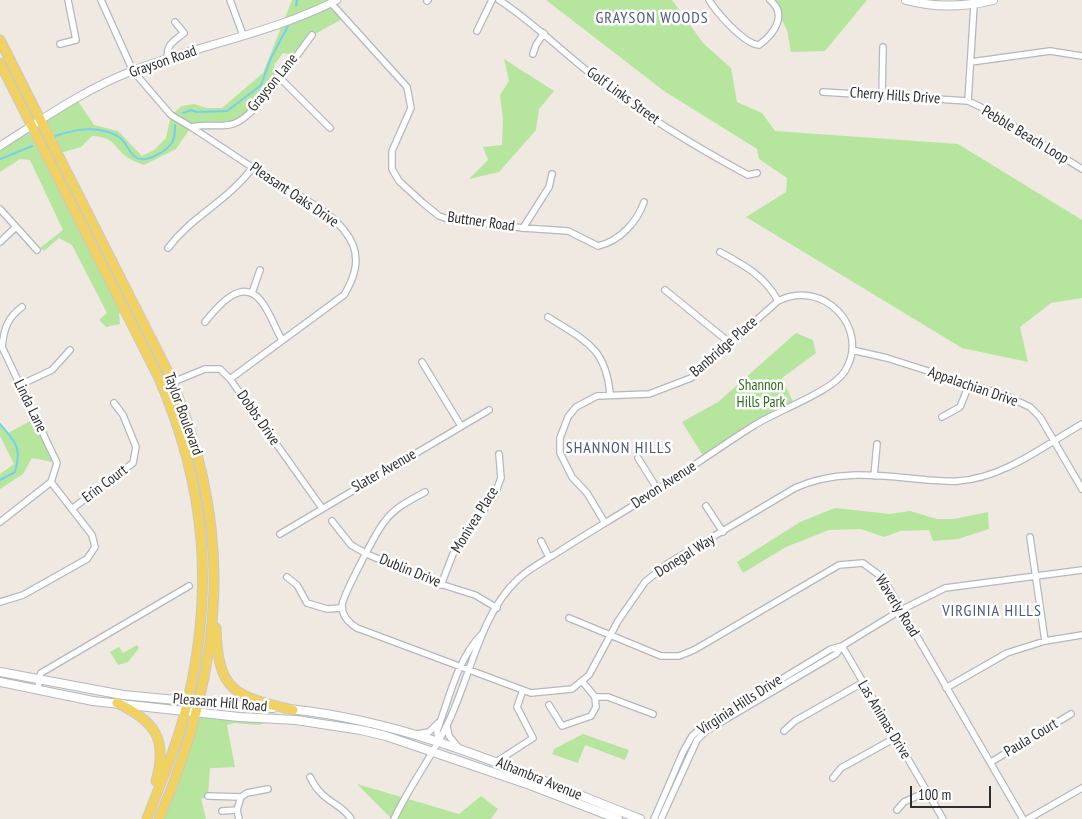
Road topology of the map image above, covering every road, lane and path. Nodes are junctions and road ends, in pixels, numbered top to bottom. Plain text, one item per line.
1 (68, 0) edge
2 (101, 0) edge
3 (230, 0) edge
4 (492, 0) edge
5 (499, 0) edge
6 (708, 0) edge
7 (770, 0) edge
8 (906, 0) edge
9 (993, 0) edge
10 (334, 2) edge
11 (974, 5) junction
12 (175, 22) dead end
13 (478, 31) dead end
14 (544, 33) junction
15 (243, 35) junction
16 (312, 35) dead end
17 (0, 40) edge
18 (60, 44) dead end
19 (883, 47) dead end
20 (534, 54) dead end
21 (1082, 56) edge
22 (168, 60) junction
23 (971, 62) junction
24 (0, 63) edge
25 (133, 71) junction
26 (279, 78) junction
27 (823, 92) dead end
28 (882, 95) junction
29 (968, 101) junction
30 (42, 121) junction
31 (31, 127) junction
32 (191, 127) junction
33 (330, 128) dead end
34 (0, 146) edge
35 (253, 167) junction
36 (1082, 169) edge
37 (757, 173) dead end
38 (552, 174) dead end
39 (644, 202) dead end
40 (0, 209) edge
41 (16, 227) junction
42 (523, 228) junction
43 (0, 242) edge
44 (168, 248) dead end
45 (37, 250) dead end
46 (720, 252) dead end
47 (260, 270) dead end
48 (665, 290) dead end
49 (252, 293) junction
50 (778, 301) junction
51 (22, 307) dead end
52 (548, 317) dead end
53 (205, 322) dead end
54 (282, 340) junction
55 (730, 343) junction
56 (70, 350) dead end
57 (852, 350) junction
58 (422, 362) dead end
59 (230, 379) junction
60 (173, 382) junction
61 (20, 385) junction
62 (969, 385) junction
63 (610, 394) junction
64 (114, 403) dead end
65 (489, 410) dead end
66 (942, 417) dead end
67 (1082, 424) edge
68 (460, 426) junction
69 (1054, 440) junction
70 (877, 444) dead end
71 (499, 454) dead end
72 (638, 458) dead end
73 (874, 476) junction
74 (51, 482) junction
75 (1082, 489) edge
76 (658, 490) junction
77 (425, 492) dead end
78 (706, 506) dead end
79 (73, 508) junction
80 (322, 508) junction
81 (0, 522) edge
82 (332, 522) dead end
83 (606, 523) junction
84 (723, 532) junction
85 (280, 534) dead end
86 (1030, 537) dead end
87 (541, 541) dead end
88 (368, 554) junction
89 (549, 557) junction
90 (1082, 570) edge
91 (1034, 576) junction
92 (287, 577) dead end
93 (441, 585) junction
94 (188, 586) dead end
95 (214, 590) junction
96 (0, 602) edge
97 (342, 608) junction
98 (497, 608) junction
99 (901, 610) junction
100 (569, 618) dead end
101 (484, 632) junction
102 (1082, 635) edge
103 (610, 636) junction
104 (1045, 641) junction
105 (842, 646) junction
106 (460, 667) junction
107 (469, 670) junction
108 (0, 672) edge
109 (38, 680) junction
110 (582, 681) junction
111 (0, 682) edge
112 (862, 683) junction
113 (946, 688) junction
114 (39, 689) junction
115 (524, 690) junction
116 (595, 697) junction
117 (188, 701) junction
118 (200, 702) junction
119 (117, 703) junction
120 (549, 705) dead end
121 (293, 710) junction
122 (186, 712) junction
123 (198, 712) junction
124 (652, 714) dead end
125 (1071, 714) dead end
126 (445, 719) junction
127 (784, 731) dead end
128 (417, 734) junction
129 (896, 738) junction
130 (438, 740) junction
131 (458, 747) junction
132 (432, 752) junction
133 (496, 762) junction
134 (992, 762) junction
135 (310, 777) dead end
136 (832, 778) dead end
137 (1082, 788) edge
138 (268, 789) dead end
139 (926, 792) junction
140 (208, 796) dead end
141 (241, 797) junction
142 (237, 810) junction
143 (897, 810) dead end
144 (222, 811) dead end
145 (148, 816) edge
146 (159, 819) edge
147 (239, 819) edge
148 (352, 819) edge
149 (394, 819) edge
150 (618, 819) edge
151 (640, 819) edge
152 (654, 819) edge
153 (661, 819) edge
154 (943, 819) edge
155 (1023, 819) edge
156 (1028, 819) edge

1 - 18 street
2 - 25 street
3 - 15 street
4 - 13 street
5 - 14 street, Golf Links Street
6 - 7 street
8 - 11 main road
9 - 11 main road
10 - 15 street, Grayson Road
10 - 42 street, Buttner Road
11 - 23 street
12 - 22 street
14 - 20 street
14 - 37 street, Golf Links Street
15 - 22 street, Grayson Road
16 - 26 street, Grayson Lane
17 - 30 main road, Taylor Boulevard
19 - 28 street
21 - 23 street
22 - 25 street, Grayson Road
23 - 29 street
24 - 31 main road, Taylor Boulevard
25 - 30 street, Grayson Road
25 - 32 street
26 - 32 street, Grayson Lane
26 - 33 street
27 - 28 street, Cherry Hills Drive
28 - 29 street, Cherry Hills Drive
29 - 36 street, Pebble Beach Loop
30 - 31 street, Grayson Road
30 - 60 main road, Taylor Boulevard
31 - 34 street, Grayson Road
31 - 117 main road, Taylor Boulevard
32 - 35 street, Pleasant Oaks Drive
35 - 44 street
35 - 54 street, Pleasant Oaks Drive
38 - 42 street
39 - 42 street, Buttner Road
40 - 41 street
41 - 43 street
41 - 45 street
46 - 50 street
47 - 49 street
48 - 55 street
49 - 53 street
49 - 54 street
50 - 55 street, Banbridge Place
50 - 57 street, Banbridge Place
51 - 61 street, Linda Lane
52 - 63 street
54 - 59 street, Pleasant Oaks Drive
55 - 63 street, Banbridge Place
56 - 61 street
57 - 62 street, Appalachian Drive
57 - 76 street, Devon Avenue
58 - 68 street
59 - 60 street, Dobbs Drive
59 - 80 street, Dobbs Drive
60 - 95 main road, Taylor Boulevard
61 - 74 street, Linda Lane
62 - 66 street
62 - 69 street, Appalachian Drive
63 - 83 street, Banbridge Place
64 - 79 street, Erin Court
65 - 68 street, Slater Avenue
67 - 69 street, Donegal Way
68 - 80 street, Slater Avenue
69 - 73 street, Donegal Way
69 - 75 street, Appalachian Drive
70 - 73 street
71 - 93 street, Monivea Place
72 - 76 street
73 - 84 street, Donegal Way
74 - 79 street
74 - 81 street
76 - 83 street, Devon Avenue
77 - 88 street
78 - 84 street
79 - 96 street
80 - 85 street, Slater Avenue
82 - 88 street, Dublin Drive
83 - 89 street, Devon Avenue
84 - 103 street, Donegal Way
86 - 91 street
87 - 89 street
88 - 93 street, Dublin Drive
88 - 97 street
89 - 98 street, Devon Avenue
90 - 91 street, Virginia Hills Drive
91 - 99 street, Virginia Hills Drive
91 - 104 street
92 - 97 street
93 - 98 street, Dublin Drive
94 - 109 street
95 - 118 main road, Taylor Boulevard
95 - 121 main road
97 - 106 street
98 - 101 street, Devon Avenue
99 - 103 street, Waverly Road
99 - 105 street, Virginia Hills Drive
99 - 113 street, Waverly Road
100 - 103 street, Waverly Road
101 - 106 street, Devon Avenue
101 - 107 street, Devon Avenue
102 - 104 street
103 - 110 street, Donegal Way
104 - 113 street
105 - 112 street, Las Animas Drive
105 - 152 street, Virginia Hills Drive
105 - 153 street, Virginia Hills Drive
106 - 107 street
106 - 126 street, Devon Avenue
107 - 115 street
107 - 126 street, Devon Avenue
108 - 109 main road, Pleasant Hill Road
109 - 114 street
109 - 117 main road, Pleasant Hill Road
110 - 115 street
110 - 116 street
111 - 114 main road, Pleasant Hill Road
112 - 127 street
112 - 129 street, Las Animas Drive
113 - 134 street, Waverly Road
114 - 119 main road, Pleasant Hill Road
115 - 133 street
116 - 120 street
116 - 124 street
117 - 118 main road, Pleasant Hill Road
117 - 122 main road, Taylor Boulevard
118 - 121 main road, Pleasant Hill Road
118 - 123 main road, Taylor Boulevard
119 - 122 main road, Pleasant Hill Road
119 - 145 main road
121 - 128 main road, Pleasant Hill Road
122 - 123 main road, Pleasant Hill Road
122 - 145 main road, Taylor Boulevard
123 - 132 main road, Pleasant Hill Road
123 - 146 main road, Taylor Boulevard
125 - 134 street, Paula Court
126 - 128 street
126 - 130 street, Devon Avenue
126 - 131 street
128 - 130 main road, Pleasant Hill Road
129 - 136 street
129 - 139 street, Las Animas Drive
130 - 131 main road, Alhambra Avenue
130 - 132 street, Devon Avenue
131 - 133 main road, Alhambra Avenue
132 - 149 street, Devon Avenue
132 - 150 main road, Alhambra Avenue
133 - 151 main road, Alhambra Avenue
134 - 155 street, Waverly Road
135 - 148 street
137 - 156 street
138 - 141 street
139 - 143 street
139 - 154 street, Las Animas Drive
140 - 141 street
141 - 142 street
142 - 144 street
142 - 147 street

